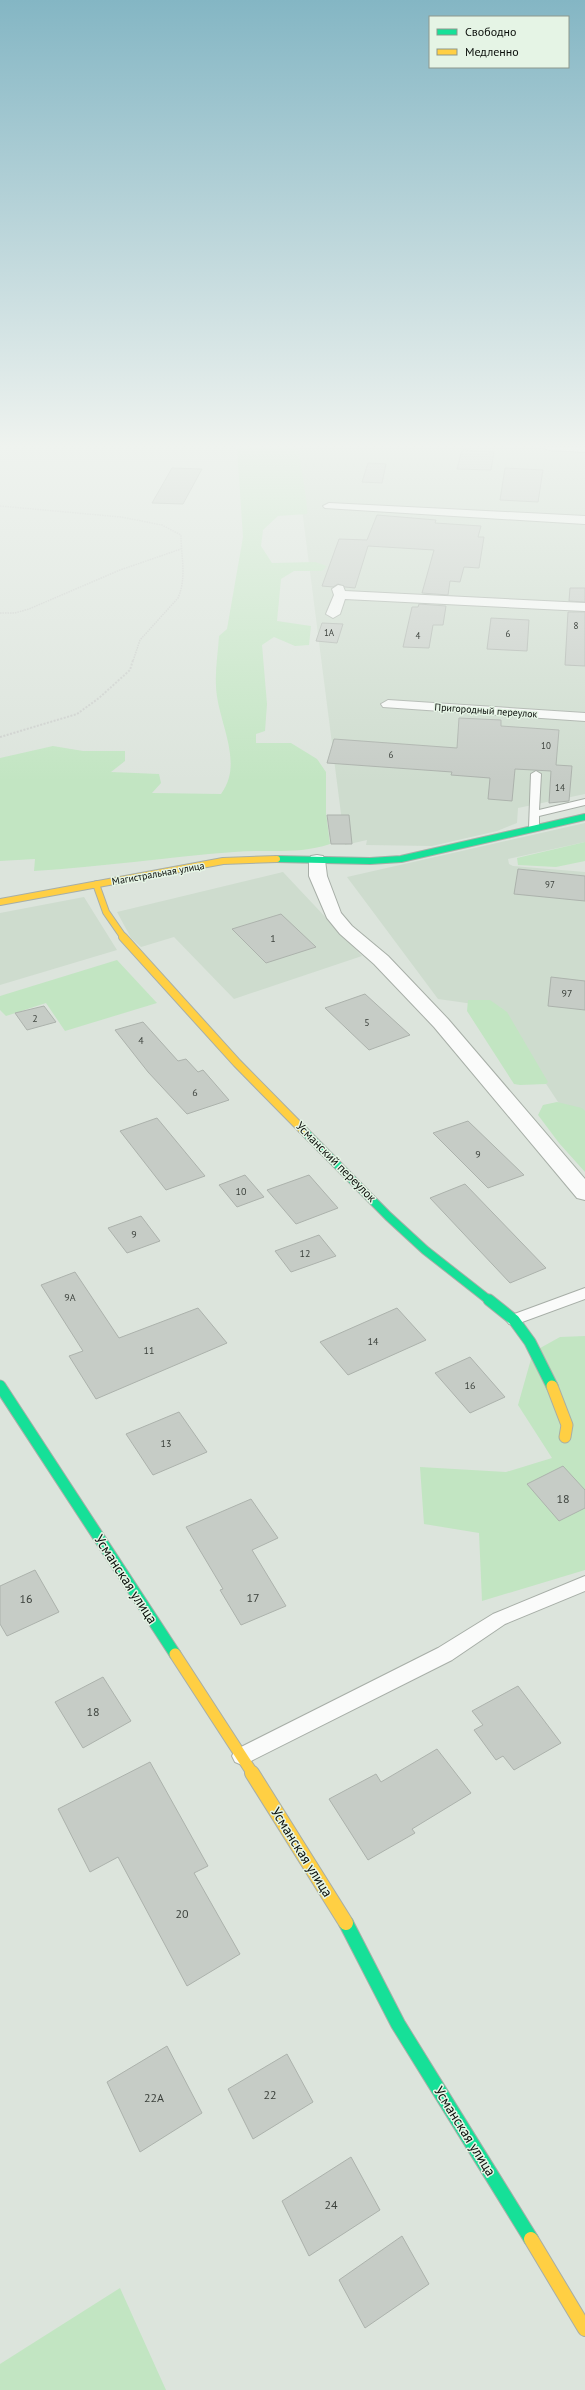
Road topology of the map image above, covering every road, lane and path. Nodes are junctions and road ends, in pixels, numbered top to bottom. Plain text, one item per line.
1 (153, 559) edge
2 (182, 559) edge
3 (585, 607) edge
4 (0, 613) edge
5 (333, 614) dead end
6 (388, 704) dead end
7 (585, 717) edge
8 (0, 737) edge
9 (536, 774) dead end
10 (585, 802) edge
11 (534, 814) junction
12 (585, 817) edge
13 (534, 828) junction
14 (317, 860) junction
15 (96, 884) junction
16 (0, 902) edge
17 (585, 1193) edge
18 (585, 1293) edge
19 (514, 1320) junction
20 (0, 1386) edge
21 (565, 1437) dead end
22 (585, 1583) edge
23 (242, 1756) junction
24 (585, 2329) edge

1 - 4 path
2 - 8 path
3 - 5 street
6 - 7 street, Пригородный переулок
9 - 11 lane
10 - 11 lane
11 - 13 lane
12 - 13 street, Магистральная улица
13 - 14 street, Магистральная улица
14 - 15 street, Магистральная улица
14 - 17 street
15 - 16 street, Магистральная улица
15 - 19 street, Усманский переулок
18 - 19 lane
19 - 21 street, Усманский переулок
20 - 23 street, Усманская улица
22 - 23 lane
23 - 24 street, Усманская улица

